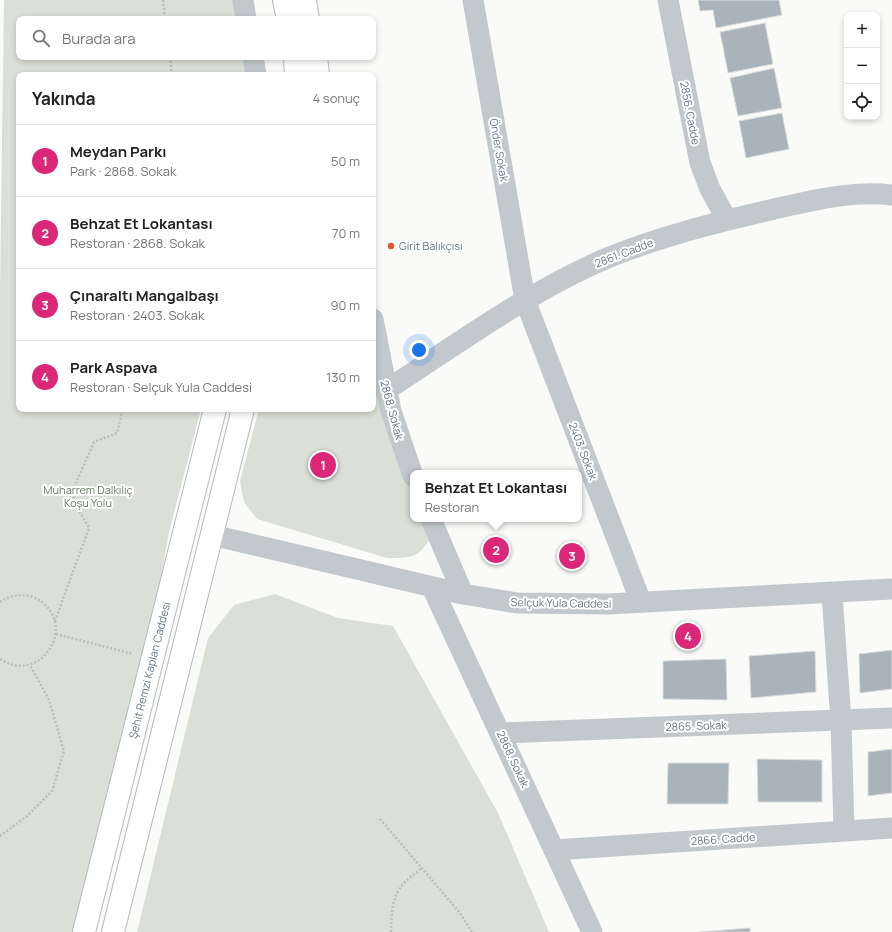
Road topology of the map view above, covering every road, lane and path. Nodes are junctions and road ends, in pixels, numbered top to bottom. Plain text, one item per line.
1 (163, 0) edge
2 (243, 0) edge
3 (284, 0) edge
4 (305, 0) edge
5 (473, 0) edge
6 (668, 0) edge
7 (165, 16) edge
8 (246, 16) edge
9 (287, 16) edge
10 (308, 16) edge
11 (170, 60) edge
12 (254, 60) edge
13 (294, 60) edge
14 (172, 72) edge
15 (256, 72) edge
16 (296, 72) edge
17 (892, 195) edge
18 (727, 220) junction
19 (525, 300) junction
20 (376, 336) edge
21 (386, 391) junction
22 (122, 412) edge
23 (214, 412) edge
24 (242, 412) edge
25 (411, 470) edge
26 (432, 522) edge
27 (187, 528) junction
28 (212, 535) junction
29 (432, 587) junction
30 (892, 589) edge
31 (463, 594) junction
32 (832, 594) junction
33 (0, 602) edge
34 (641, 602) junction
35 (55, 621) junction
36 (56, 634) junction
37 (0, 659) edge
38 (154, 660) junction
39 (30, 665) junction
40 (892, 718) edge
41 (841, 721) junction
42 (501, 733) junction
43 (380, 819) dead end
44 (892, 828) edge
45 (844, 830) junction
46 (0, 836) edge
47 (554, 850) junction
48 (421, 869) junction
49 (84, 932) edge
50 (113, 932) edge
51 (391, 932) edge
52 (472, 932) edge
53 (592, 932) edge

1 - 7 path
2 - 8 street
3 - 9 main road
4 - 10 main road
5 - 19 street, Önder Sokak
6 - 18 street, 2856. Cadde
11 - 14 path
12 - 15 street
13 - 16 main road
17 - 18 street, 2861. Cadde
18 - 19 street, 2861. Cadde
19 - 21 street, 2861. Cadde
19 - 34 street, 2403. Sokak
20 - 21 street, 2868. Sokak
21 - 25 street, 2868. Sokak
22 - 35 path
23 - 27 main road, Şehit Remzi Kaplan Caddesi
24 - 28 main road
26 - 31 street
27 - 28 main road
27 - 38 main road, Şehit Remzi Kaplan Caddesi
28 - 29 street, Selçuk Yula Caddesi
28 - 50 main road
29 - 31 street, Selçuk Yula Caddesi
29 - 42 street, 2868. Sokak
30 - 32 street, Selçuk Yula Caddesi
31 - 34 street, Selçuk Yula Caddesi
32 - 34 street, Selçuk Yula Caddesi
32 - 41 street
33 - 35 path
35 - 36 path
36 - 38 path
36 - 39 path
37 - 39 path
38 - 49 main road, Şehit Remzi Kaplan Caddesi
39 - 46 path
40 - 41 street, 2865. Sokak
41 - 42 street, 2865. Sokak
41 - 45 street
42 - 47 street, 2868. Sokak
43 - 48 path
44 - 45 street, 2866. Cadde
45 - 47 street, 2866. Cadde
47 - 53 street, 2868. Sokak
48 - 51 path
48 - 52 path

